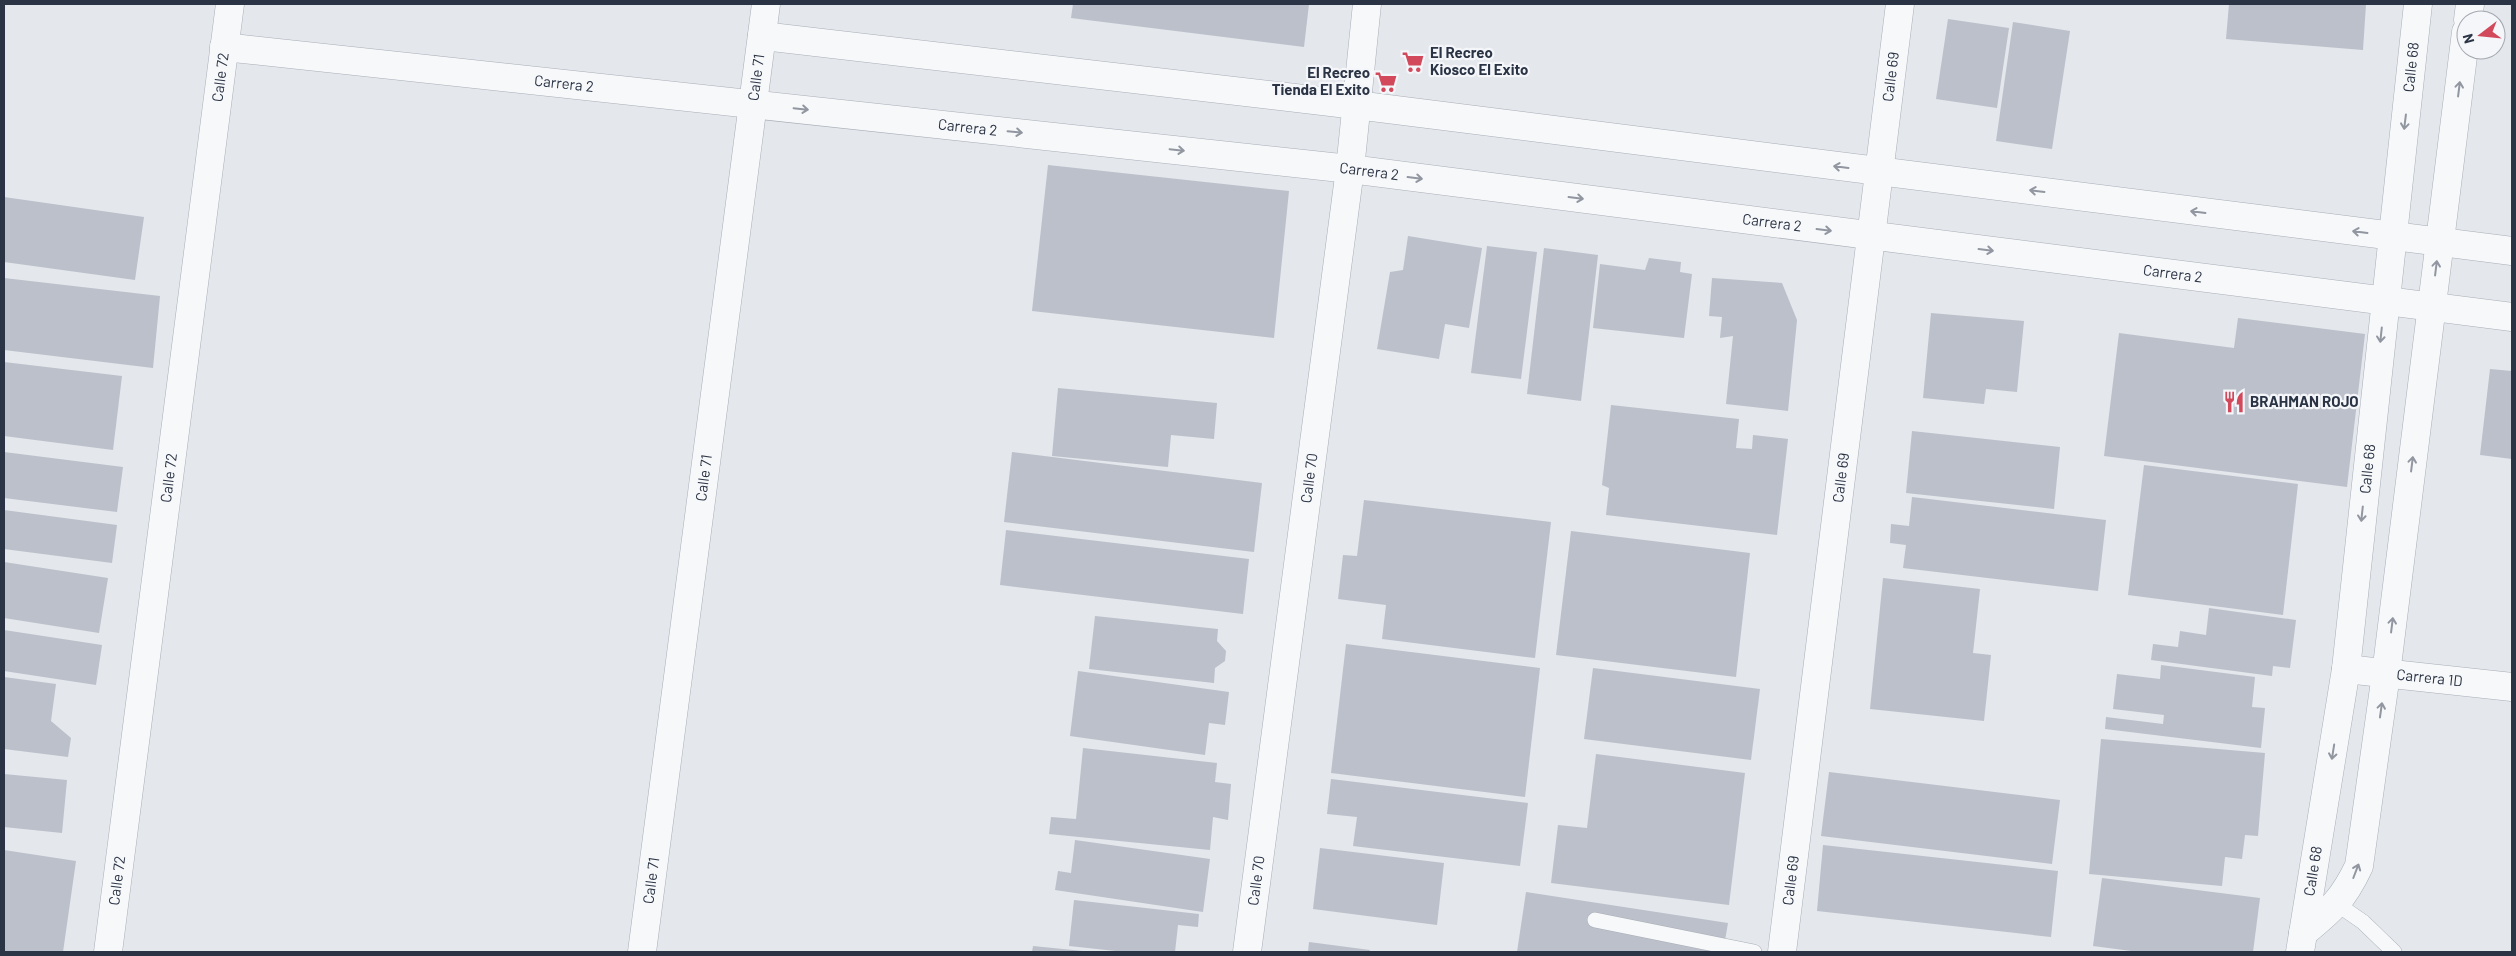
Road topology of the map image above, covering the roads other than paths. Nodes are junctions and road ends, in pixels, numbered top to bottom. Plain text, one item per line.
1 (230, 4) edge
2 (766, 4) edge
3 (1368, 4) edge
4 (1900, 4) edge
5 (2418, 4) edge
6 (762, 36) junction
7 (224, 47) junction
8 (2462, 60) edge
9 (753, 103) junction
10 (1356, 105) junction
11 (1350, 169) junction
12 (1879, 172) junction
13 (1872, 236) junction
14 (2392, 236) junction
15 (2439, 242) junction
16 (2512, 251) edge
17 (2385, 301) junction
18 (2431, 307) junction
19 (2512, 317) edge
20 (2346, 669) junction
21 (2386, 674) junction
22 (2512, 687) edge
23 (2337, 904) junction
24 (1595, 920) dead end
25 (2302, 943) edge
26 (108, 952) edge
27 (642, 952) edge
28 (1247, 952) edge
29 (1754, 952) edge
30 (1782, 952) edge
31 (2394, 952) edge

1 - 7 street, Calle 72
2 - 6 street, Calle 71
3 - 10 street, Calle 70
4 - 12 street, Calle 69
5 -> 14 street, Calle 68
6 - 9 street, Calle 71
6 - 10 street
7 - 9 street, Carrera 2
7 - 26 street, Calle 72
15 -> 8 street, Calle 68
9 -> 11 street, Carrera 2
9 - 27 street, Calle 71
10 - 11 street, Calle 70
12 -> 10 street
11 -> 13 street, Carrera 2
11 - 28 street, Calle 70
12 - 13 street, Calle 69
14 -> 12 street
13 -> 17 street, Carrera 2
13 - 30 street, Calle 69
14 - 15 street
14 - 17 street, Calle 68
15 - 16 street
18 -> 15 street, Calle 68
17 - 18 street, Carrera 2
17 -> 20 street, Calle 68
18 - 19 street, Carrera 2
21 -> 18 street, Calle 68
20 - 21 street, Carrera 1D
20 -> 25 street, Calle 68
21 - 22 street, Carrera 1D
23 -> 21 street, Calle 68
23 - 25 street, Calle 68
23 - 31 lane
24 - 29 lane

